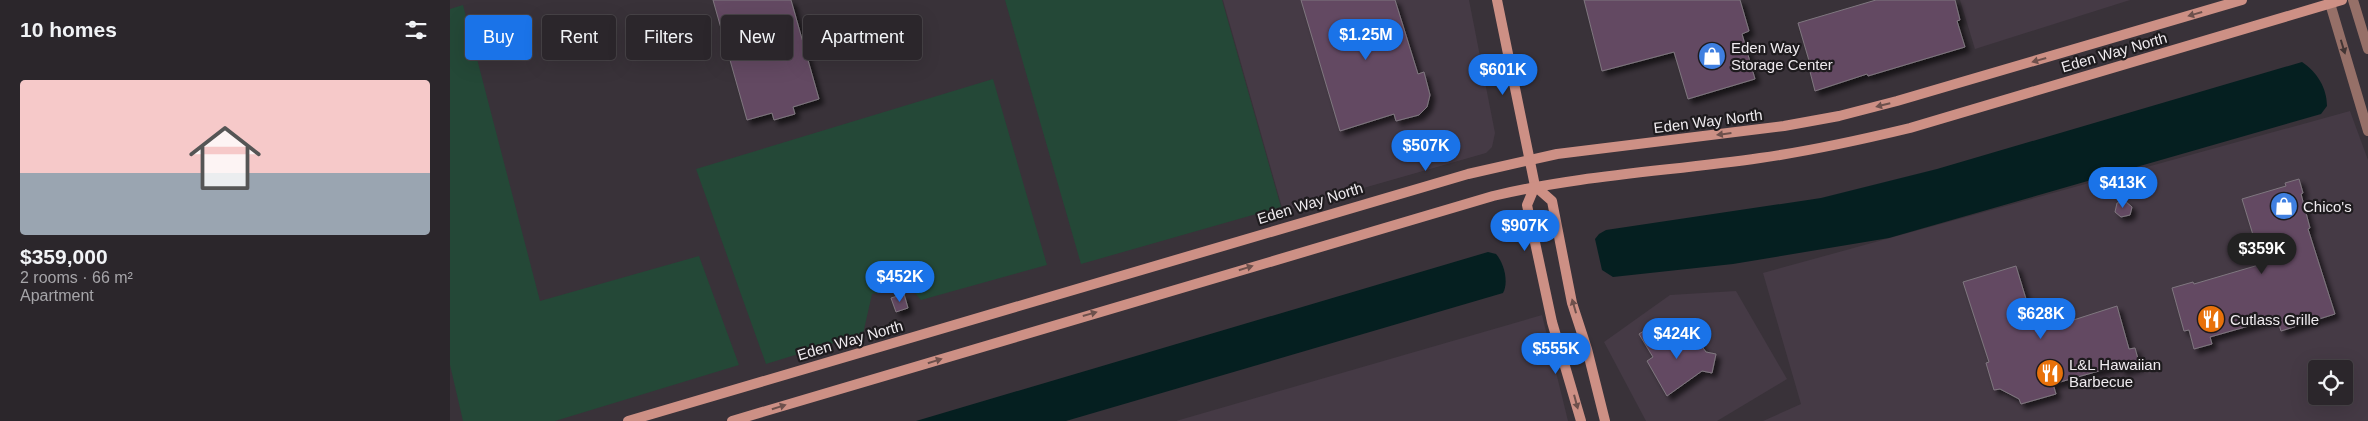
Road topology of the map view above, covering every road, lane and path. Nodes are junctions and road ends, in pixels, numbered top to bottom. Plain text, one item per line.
1 (1498, 0) edge
2 (2242, 0) edge
3 (2342, 0) edge
4 (2353, 0) edge
5 (2330, 2) edge
6 (2368, 49) edge
7 (2368, 131) edge
8 (1529, 159) junction
9 (1535, 186) junction
10 (628, 421) edge
11 (732, 421) edge
12 (1581, 421) edge
13 (1605, 421) edge

1 - 8 street
2 -> 8 street, Eden Way North
3 - 5 street, Eden Way North
4 - 6 street
5 -> 7 street
5 - 9 street, Eden Way North
8 - 9 street
8 - 10 street, Eden Way North
11 -> 9 street, Eden Way North
9 -> 12 street
13 -> 9 street

